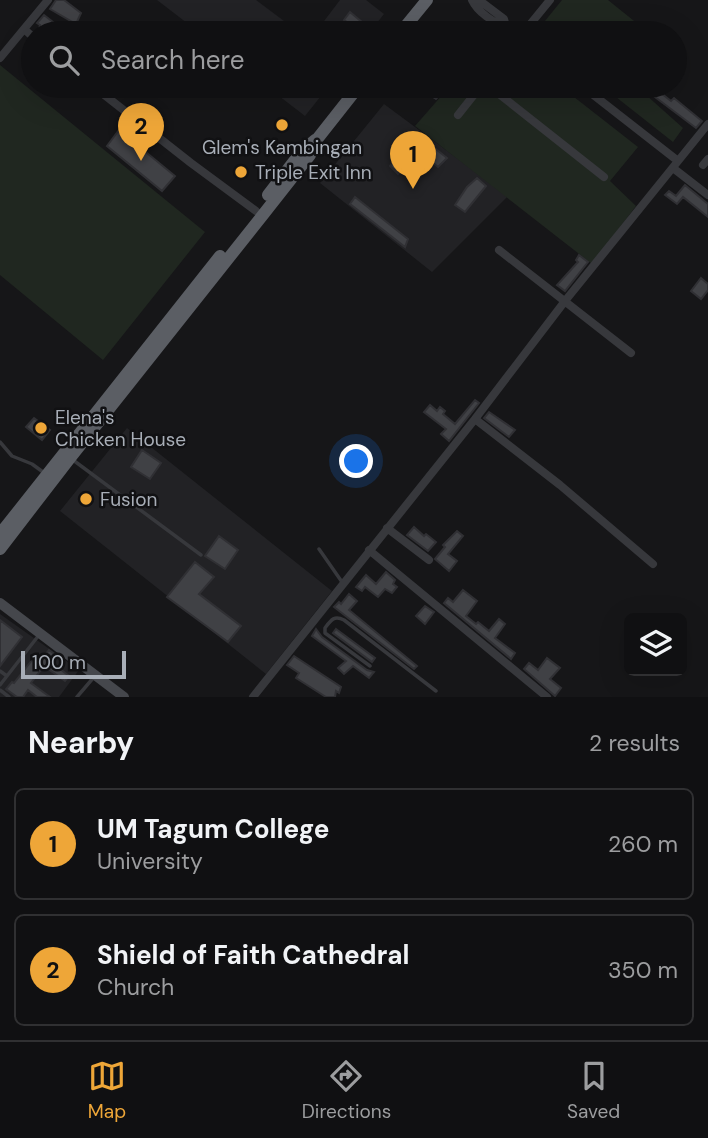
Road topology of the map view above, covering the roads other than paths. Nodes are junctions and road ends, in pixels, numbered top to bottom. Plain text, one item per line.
1 (48, 0) edge
2 (427, 0) edge
3 (472, 0) edge
4 (479, 0) edge
5 (550, 0) edge
6 (492, 15) junction
7 (31, 21) edge
8 (410, 21) edge
9 (505, 21) edge
10 (533, 21) edge
11 (21, 33) edge
12 (0, 58) edge
13 (108, 98) edge
14 (350, 98) edge
15 (471, 98) edge
16 (504, 98) edge
17 (596, 98) edge
18 (458, 115) dead end
19 (708, 124) edge
20 (318, 138) junction
21 (676, 164) junction
22 (604, 177) dead end
23 (708, 195) edge
24 (256, 211) junction
25 (242, 236) junction
26 (499, 250) dead end
27 (565, 301) junction
28 (631, 353) dead end
29 (475, 419) junction
30 (0, 442) edge
31 (70, 458) junction
32 (49, 477) junction
33 (387, 528) junction
34 (0, 534) edge
35 (0, 549) edge
36 (319, 550) dead end
37 (369, 550) junction
38 (201, 555) dead end
39 (429, 560) dead end
40 (653, 564) dead end
41 (343, 584) junction
42 (0, 603) edge
43 (40, 633) junction
44 (370, 666) dead end
45 (0, 671) edge
46 (95, 675) junction
47 (7, 676) junction
48 (0, 688) edge
49 (436, 691) dead end
50 (9, 697) edge
51 (77, 697) edge
52 (124, 697) edge
53 (253, 697) edge
54 (547, 697) edge

1 - 7 street
2 - 8 highway
3 - 6 street
4 - 6 street
5 - 10 street
6 - 9 street
11 - 12 street
13 - 24 street
14 - 20 highway
15 - 18 street
16 - 22 street
17 - 21 street
19 - 21 street
20 - 24 highway
20 - 25 highway
21 - 23 street
21 - 27 street
24 - 25 highway
25 - 31 highway
25 - 32 highway
26 - 27 street
27 - 28 street
27 - 29 street
29 - 33 street
29 - 40 street
30 - 32 lane
31 - 32 highway
31 - 38 lane
32 - 34 highway
32 - 35 highway
33 - 37 street
33 - 39 street
36 - 41 lane
37 - 41 street
37 - 54 street
41 - 53 street
42 - 43 main road
43 - 46 main road
43 - 47 lane
44 - 49 lane
45 - 47 lane
46 - 51 lane
46 - 52 main road
47 - 48 lane
48 - 50 lane

